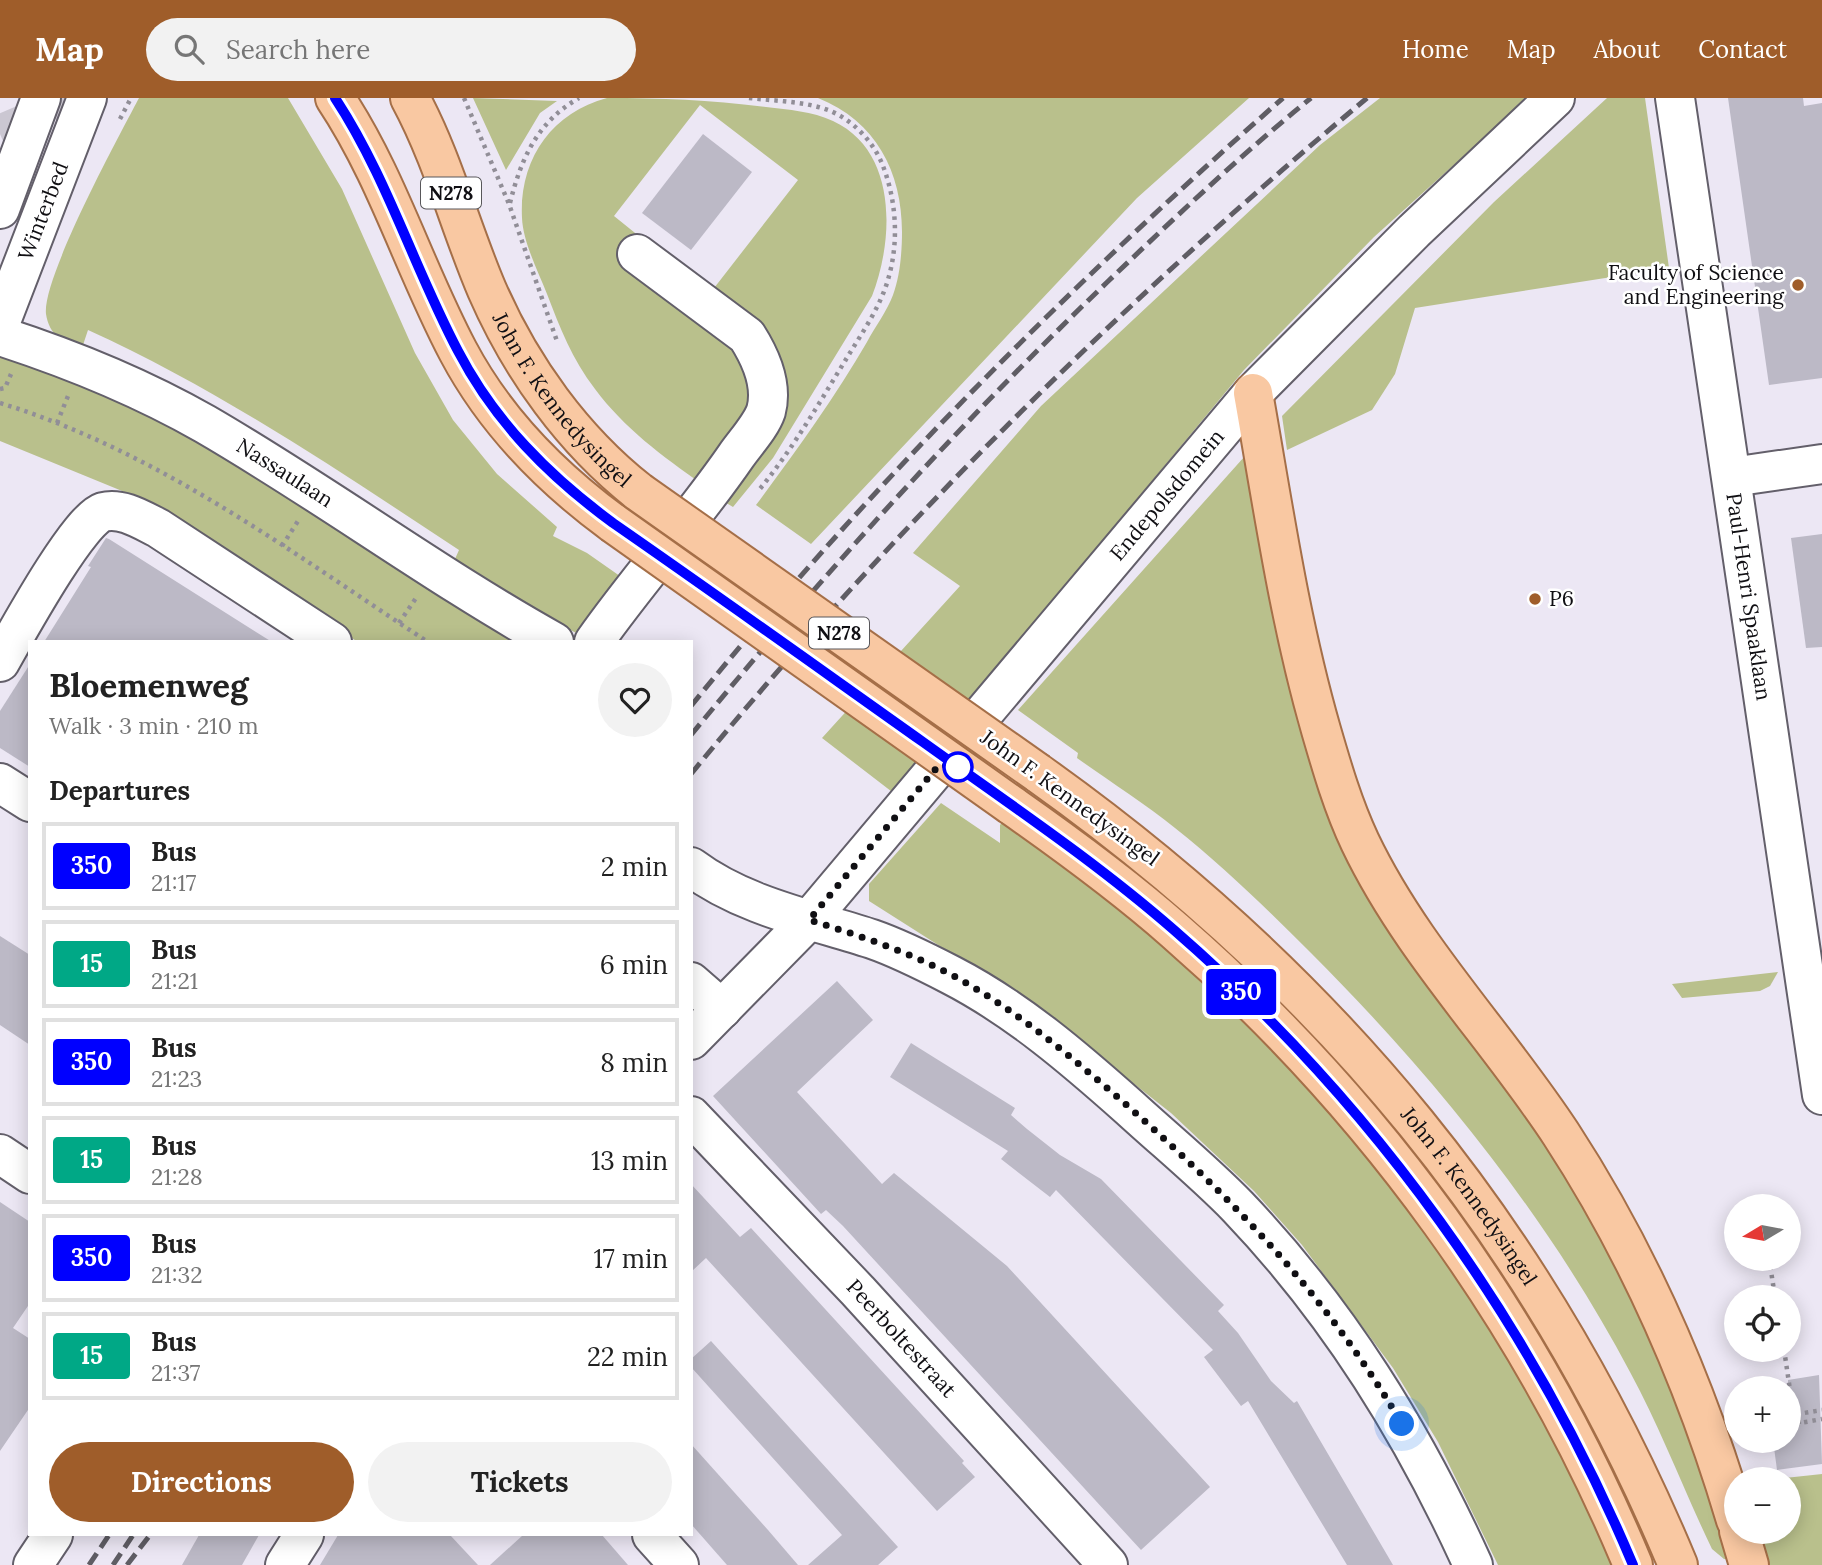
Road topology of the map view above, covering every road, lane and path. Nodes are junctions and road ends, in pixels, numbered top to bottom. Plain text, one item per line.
1 (41, 98) edge
2 (87, 98) edge
3 (335, 98) edge
4 (410, 98) edge
5 (464, 98) edge
6 (569, 98) edge
7 (578, 98) edge
8 (749, 98) edge
9 (1555, 98) edge
10 (1675, 98) edge
11 (509, 204) junction
12 (0, 209) edge
13 (637, 254) dead end
14 (0, 324) edge
15 (0, 336) edge
16 (563, 355) dead end
17 (1253, 393) junction
18 (0, 403) edge
19 (63, 408) dead end
20 (57, 423) junction
21 (1822, 464) edge
22 (1732, 477) junction
23 (755, 494) dead end
24 (290, 533) dead end
25 (282, 546) junction
26 (329, 640) edge
27 (425, 640) edge
28 (550, 640) edge
29 (595, 640) edge
30 (0, 662) edge
31 (0, 783) edge
32 (28, 801) edge
33 (693, 868) edge
34 (809, 920) junction
35 (693, 984) edge
36 (722, 1009) junction
37 (693, 1038) edge
38 (1822, 1095) edge
39 (693, 1118) edge
40 (0, 1154) edge
41 (28, 1173) edge
42 (1822, 1410) edge
43 (1801, 1414) edge
44 (1822, 1419) edge
45 (1801, 1424) edge
46 (1724, 1486) edge
47 (52, 1536) edge
48 (303, 1536) edge
49 (653, 1536) edge
50 (1743, 1544) edge
51 (33, 1565) edge
52 (285, 1565) edge
53 (679, 1565) edge
54 (1108, 1565) edge
55 (1473, 1565) edge
56 (1633, 1565) edge
57 (1678, 1565) edge
58 (1749, 1565) edge

1 - 12 street, Winterbed
2 - 14 street, Winterbed
3 - 56 main road, John F. Kennedysingel / N278, bridge
4 - 57 main road, John F. Kennedysingel / N278, bridge
5 - 11 path, John F. Kennedysingel
6 - 7 path
7 - 11 path
8 - 23 path
9 - 17 street, Endepolsdomein
10 - 22 street, Paul-Henri Spaaklaan
11 - 16 path, John F. Kennedysingel
13 - 29 street
15 - 28 street, Nassaulaan
17 - 34 street, Endepolsdomein
17 - 46 main road
18 - 20 path
19 - 20 path
20 - 25 path
21 - 22 street
22 - 38 street, Paul-Henri Spaaklaan
24 - 25 path
25 - 27 path
26 - 30 street
31 - 32 street
33 - 34 street
34 - 36 street, Endepolsdomein
34 - 55 street
35 - 36 street
36 - 37 street, Endepolsdomein
39 - 54 street, Peerboltestraat
40 - 41 street
42 - 43 path
44 - 45 path
47 - 51 street
48 - 52 street
49 - 53 street
50 - 58 main road

